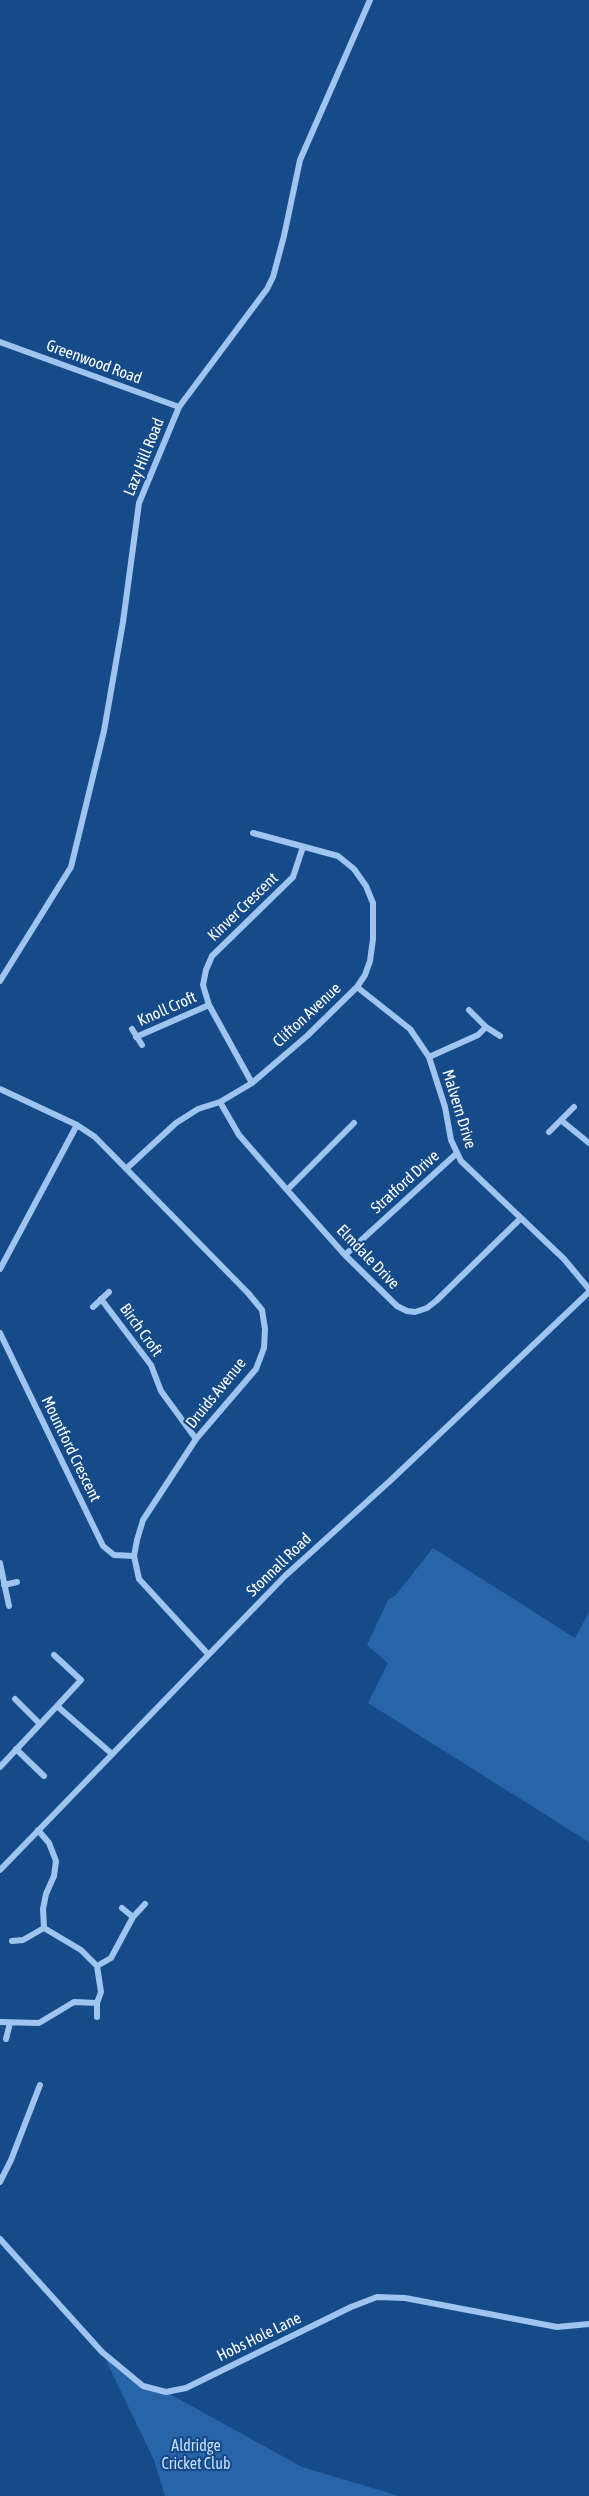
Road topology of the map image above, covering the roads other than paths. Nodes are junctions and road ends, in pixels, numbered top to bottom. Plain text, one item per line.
1 (370, 0) edge
2 (0, 342) edge
3 (179, 407) junction
4 (253, 833) dead end
5 (303, 847) junction
6 (0, 981) edge
7 (357, 987) junction
8 (208, 1005) junction
9 (469, 1010) dead end
10 (486, 1027) junction
11 (132, 1029) dead end
12 (500, 1036) dead end
13 (136, 1037) junction
14 (141, 1045) dead end
15 (429, 1057) junction
16 (252, 1083) junction
17 (0, 1089) edge
18 (219, 1102) junction
19 (574, 1107) dead end
20 (562, 1120) junction
21 (354, 1123) dead end
22 (77, 1125) junction
23 (349, 1130) junction
24 (549, 1132) dead end
25 (354, 1138) dead end
26 (589, 1143) edge
27 (456, 1154) junction
28 (127, 1168) junction
29 (287, 1190) junction
30 (520, 1219) junction
31 (345, 1255) junction
32 (0, 1269) edge
33 (589, 1290) edge
34 (109, 1292) dead end
35 (101, 1299) junction
36 (93, 1306) dead end
37 (0, 1333) edge
38 (196, 1439) junction
39 (134, 1556) junction
40 (0, 1563) edge
41 (17, 1582) dead end
42 (4, 1586) junction
43 (9, 1606) dead end
44 (208, 1654) junction
45 (54, 1655) dead end
46 (15, 1700) dead end
47 (57, 1706) junction
48 (40, 1724) junction
49 (16, 1749) junction
50 (112, 1754) junction
51 (1, 1763) edge
52 (44, 1776) dead end
53 (38, 1830) junction
54 (0, 1870) edge
55 (145, 1904) dead end
56 (122, 1908) dead end
57 (133, 1917) junction
58 (44, 1928) junction
59 (12, 1941) dead end
60 (97, 1965) junction
61 (97, 2002) junction
62 (97, 2017) dead end
63 (0, 2022) edge
64 (10, 2023) junction
65 (6, 2039) dead end
66 (40, 2085) dead end
67 (0, 2182) edge
68 (0, 2239) edge
69 (589, 2324) edge

1 - 3 street, Lazy Hill Road
2 - 3 street, Greenwood Road
3 - 6 street, Lazy Hill Road
4 - 5 street, Clifton Avenue
5 - 7 street, Clifton Avenue
5 - 8 street, Kinver Crescent
7 - 15 street, Malvern Drive
7 - 16 street, Clifton Avenue
8 - 13 street, Knoll Croft
8 - 16 street, Kinver Crescent
9 - 10 street
10 - 12 street
10 - 15 street
11 - 13 street, Knoll Croft
13 - 14 street, Knoll Croft
15 - 27 street, Malvern Drive
16 - 18 street, Clifton Avenue
17 - 22 street, Druids Avenue
18 - 28 street, Clifton Avenue
18 - 29 street, Elmdale Drive
19 - 20 street
20 - 24 street
20 - 26 street
21 - 23 street
22 - 28 street, Druids Avenue
22 - 32 street
23 - 25 street
23 - 29 street
27 - 30 street, Malvern Drive
27 - 31 street, Stratford Drive
28 - 38 street, Druids Avenue
29 - 31 street, Elmdale Drive
30 - 31 street, Elmdale Drive
30 - 33 street, Malvern Drive
33 - 44 street, Stonnall Road
34 - 35 street, Birch Croft
35 - 36 street, Birch Croft
35 - 38 street, Birch Croft
37 - 39 street, Mountford Crescent
38 - 39 street, Druids Avenue
39 - 44 street
40 - 42 street
41 - 42 street
42 - 43 street
44 - 50 street, Stonnall Road
45 - 47 street
46 - 48 street
47 - 48 street
47 - 50 street
48 - 49 street
49 - 51 street
49 - 52 street
50 - 53 street, Stonnall Road
53 - 54 street, Stonnall Road
53 - 58 street
55 - 57 street
56 - 57 street
57 - 60 street
58 - 59 street
58 - 60 street
60 - 61 street
61 - 62 street
61 - 64 street
63 - 64 street
64 - 65 street
66 - 67 street
68 - 69 street, Hobs Hole Lane

